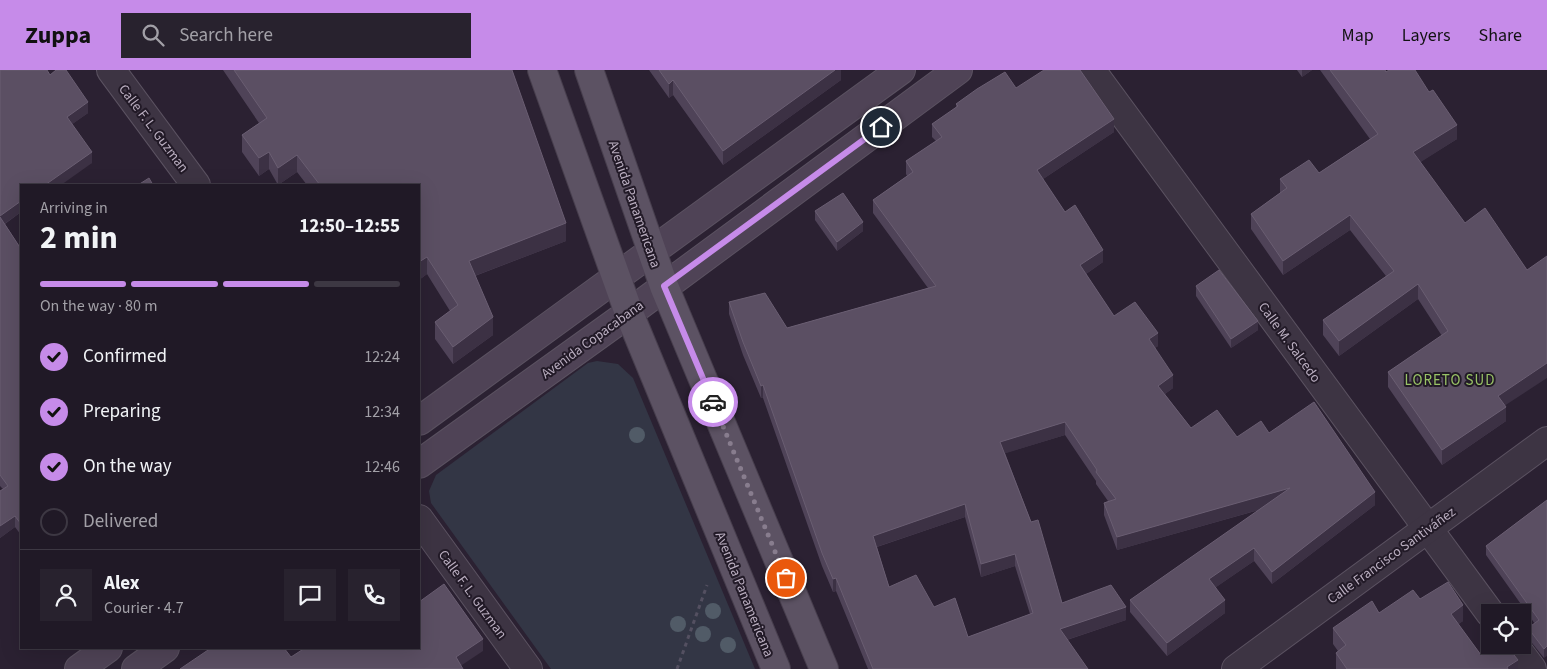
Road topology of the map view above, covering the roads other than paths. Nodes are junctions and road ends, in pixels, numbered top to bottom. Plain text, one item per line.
1 (111, 70) edge
2 (542, 70) edge
3 (589, 70) edge
4 (901, 70) edge
5 (958, 70) edge
6 (1091, 70) edge
7 (195, 184) edge
8 (651, 251) junction
9 (615, 277) junction
10 (664, 286) junction
11 (629, 313) junction
12 (420, 420) edge
13 (1547, 441) edge
14 (420, 463) edge
15 (420, 520) edge
16 (1427, 529) junction
17 (1483, 604) edge
18 (107, 649) edge
19 (164, 649) edge
20 (1521, 654) edge
21 (79, 669) edge
22 (136, 669) edge
23 (528, 669) edge
24 (776, 669) edge
25 (824, 669) edge
26 (1236, 669) edge
27 (1532, 669) edge

1 - 7 street, Calle F. L. Guzman
2 - 9 main road, Avenida Panamericana
3 - 8 main road, Avenida Panamericana
4 - 8 main road
5 - 10 main road, Avenida Copacabana
6 - 16 street, Calle M. Salcedo
8 - 9 main road
8 - 10 main road, Avenida Panamericana
9 - 11 main road, Avenida Panamericana
9 - 12 main road
10 - 11 main road, Avenida Copacabana
10 - 25 main road, Avenida Panamericana
11 - 14 main road, Avenida Copacabana
11 - 24 main road, Avenida Panamericana
13 - 16 street, Calle Francisco Santiváñez
15 - 23 street, Calle F. L. Guzman
16 - 17 street, Calle M. Salcedo
16 - 26 street, Calle Francisco Santiváñez
18 - 21 main road
19 - 22 main road
20 - 27 street

